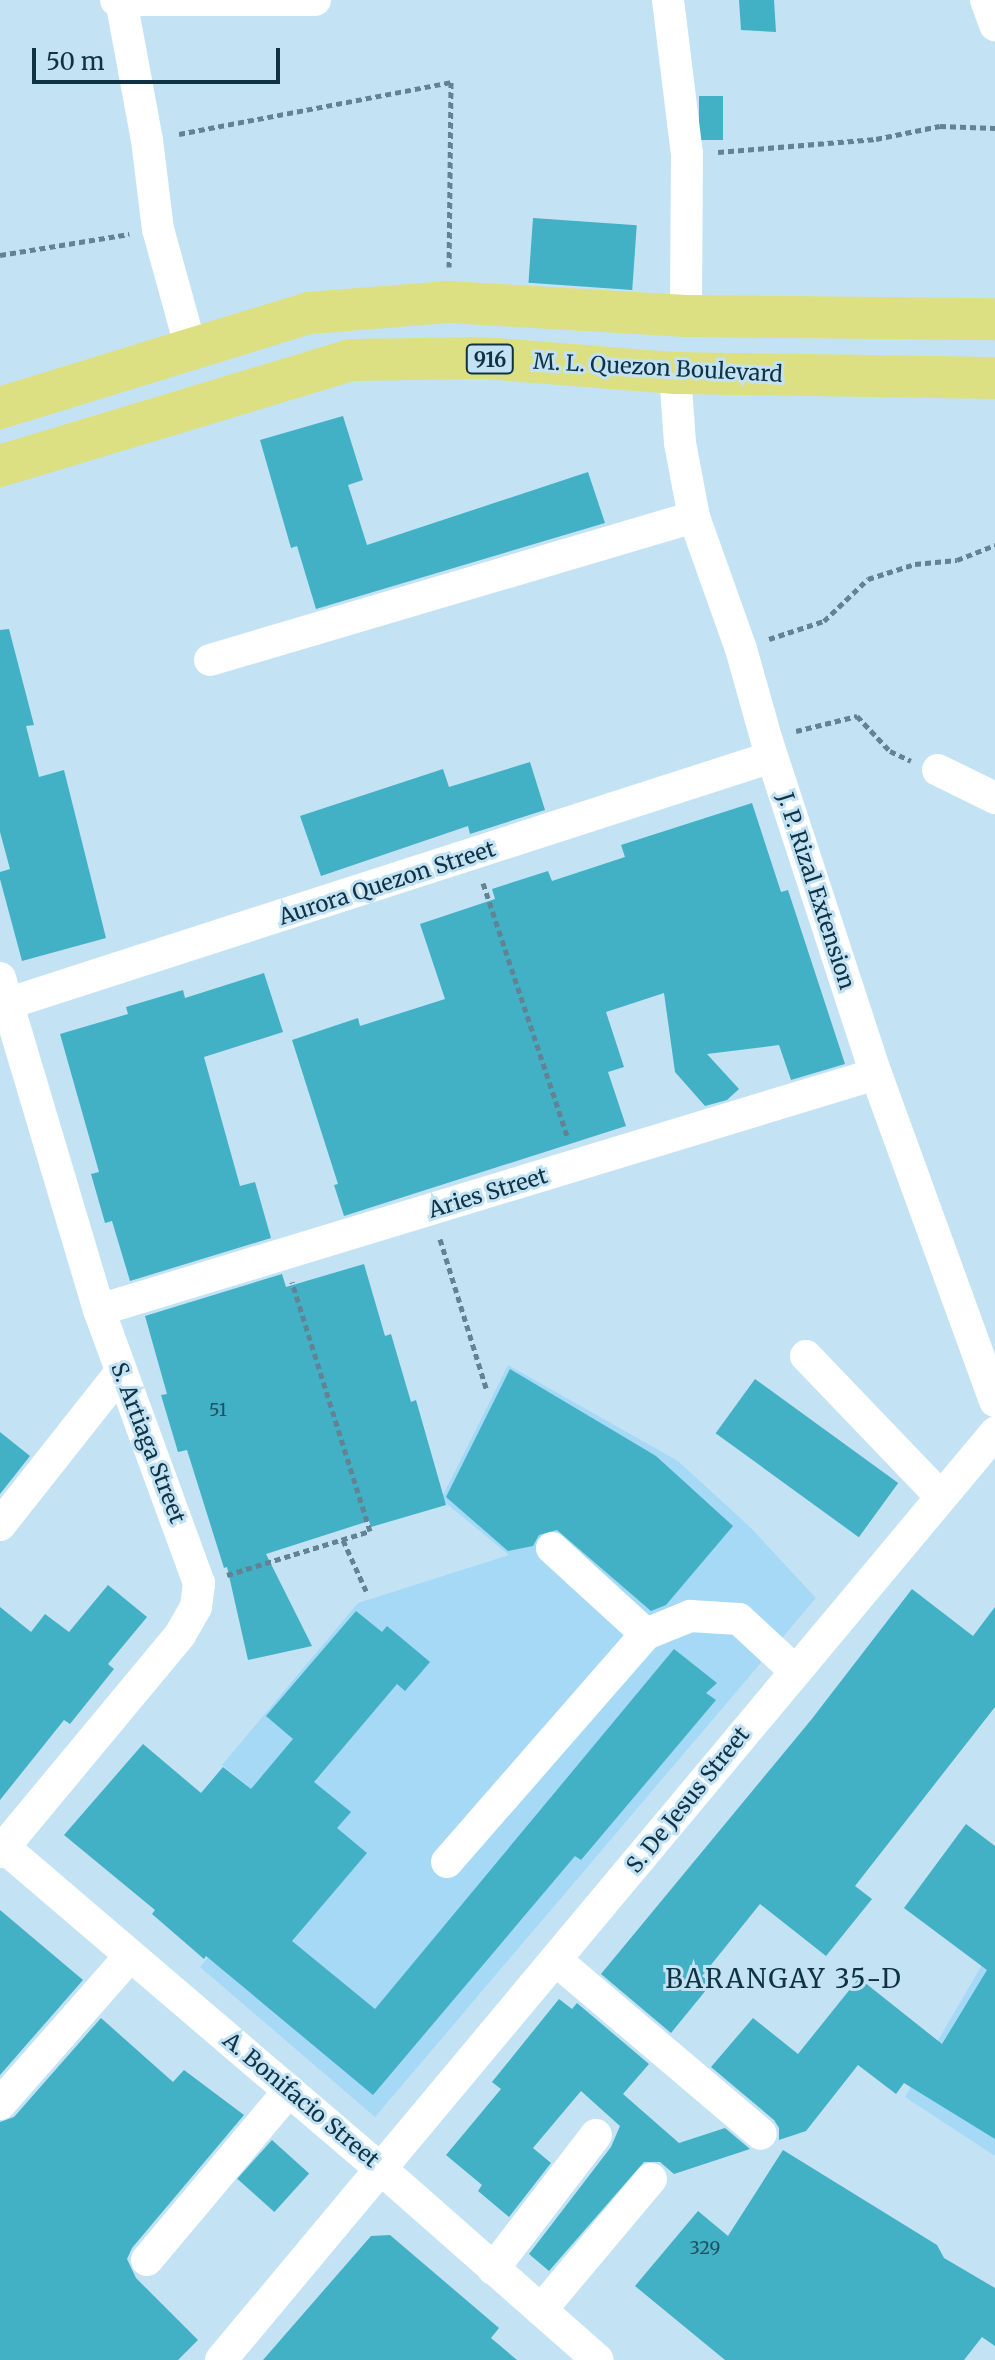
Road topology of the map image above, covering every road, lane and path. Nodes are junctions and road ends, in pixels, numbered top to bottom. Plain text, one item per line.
1 (119, 0) edge
2 (315, 0) edge
3 (668, 0) edge
4 (986, 0) edge
5 (995, 25) edge
6 (995, 128) edge
7 (147, 140) junction
8 (687, 154) junction
9 (158, 229) junction
10 (0, 255) edge
11 (449, 302) junction
12 (686, 316) junction
13 (995, 319) edge
14 (191, 349) junction
15 (675, 373) junction
16 (995, 378) edge
17 (0, 408) edge
18 (0, 466) edge
19 (694, 517) junction
20 (995, 545) edge
21 (741, 649) junction
22 (210, 660) dead end
23 (769, 747) junction
24 (938, 770) joint
25 (995, 798) edge
26 (474, 855) junction
27 (3, 996) edge
28 (876, 1074) junction
29 (578, 1167) junction
30 (431, 1211) junction
31 (283, 1255) junction
32 (99, 1310) junction
33 (986, 1339) edge
34 (806, 1356) dead end
35 (121, 1372) junction
36 (487, 1391) dead end
37 (995, 1401) edge
38 (995, 1433) edge
39 (941, 1497) junction
40 (0, 1525) edge
41 (343, 1540) junction
42 (552, 1548) dead end
43 (199, 1583) junction
44 (367, 1593) dead end
45 (646, 1634) junction
46 (794, 1670) junction
47 (1, 1848) edge
48 (447, 1862) dead end
49 (130, 1956) junction
50 (557, 1961) junction
51 (289, 2091) junction
52 (0, 2104) edge
53 (761, 2134) dead end
54 (596, 2135) dead end
55 (380, 2168) junction
56 (651, 2179) dead end
57 (147, 2260) dead end
58 (493, 2269) junction
59 (541, 2310) junction
60 (221, 2360) edge
61 (598, 2360) edge

1 - 2 street
1 - 7 street
3 - 8 street
4 - 5 street
6 - 8 path
7 - 9 street
7 - 11 path
8 - 12 street
9 - 10 path
9 - 14 street
11 - 12 main road
11 - 14 main road
12 - 13 main road
14 - 17 main road
15 - 16 main road, M. L. Quezon Boulevard / 916
15 - 18 main road, M. L. Quezon Boulevard / 916
15 - 19 street, J. P. Rizal Extension
19 - 21 street, J. P. Rizal Extension
19 - 22 street
20 - 21 path
21 - 23 street, J. P. Rizal Extension
23 - 24 path
23 - 26 street, Aurora Quezon Street
23 - 28 street, J. P. Rizal Extension
24 - 25 street
26 - 27 street, Aurora Quezon Street
26 - 29 path
27 - 32 street, S. Artiaga Street
28 - 29 street, Aries Street
28 - 33 street, J. P. Rizal Extension
29 - 30 street, Aries Street
30 - 31 street, Aries Street
30 - 36 path
31 - 32 street, Aries Street
31 - 41 path
32 - 35 street, S. Artiaga Street
33 - 37 street, J. P. Rizal Extension
34 - 39 street
35 - 40 street
35 - 43 street, S. Artiaga Street
38 - 39 street, S. De Jesus Street
39 - 46 street, S. De Jesus Street
41 - 43 path
41 - 44 path
42 - 45 street
43 - 47 street
45 - 46 street
45 - 48 street
46 - 50 street, S. De Jesus Street
47 - 49 street, A. Bonifacio Street
49 - 51 street, A. Bonifacio Street
49 - 52 street
50 - 53 street
50 - 55 street, S. De Jesus Street
51 - 55 street, A. Bonifacio Street
51 - 57 street
54 - 58 street
55 - 58 street, A. Bonifacio Street
55 - 60 street, S. De Jesus Street
56 - 59 street
58 - 59 street, A. Bonifacio Street
59 - 61 street, A. Bonifacio Street

